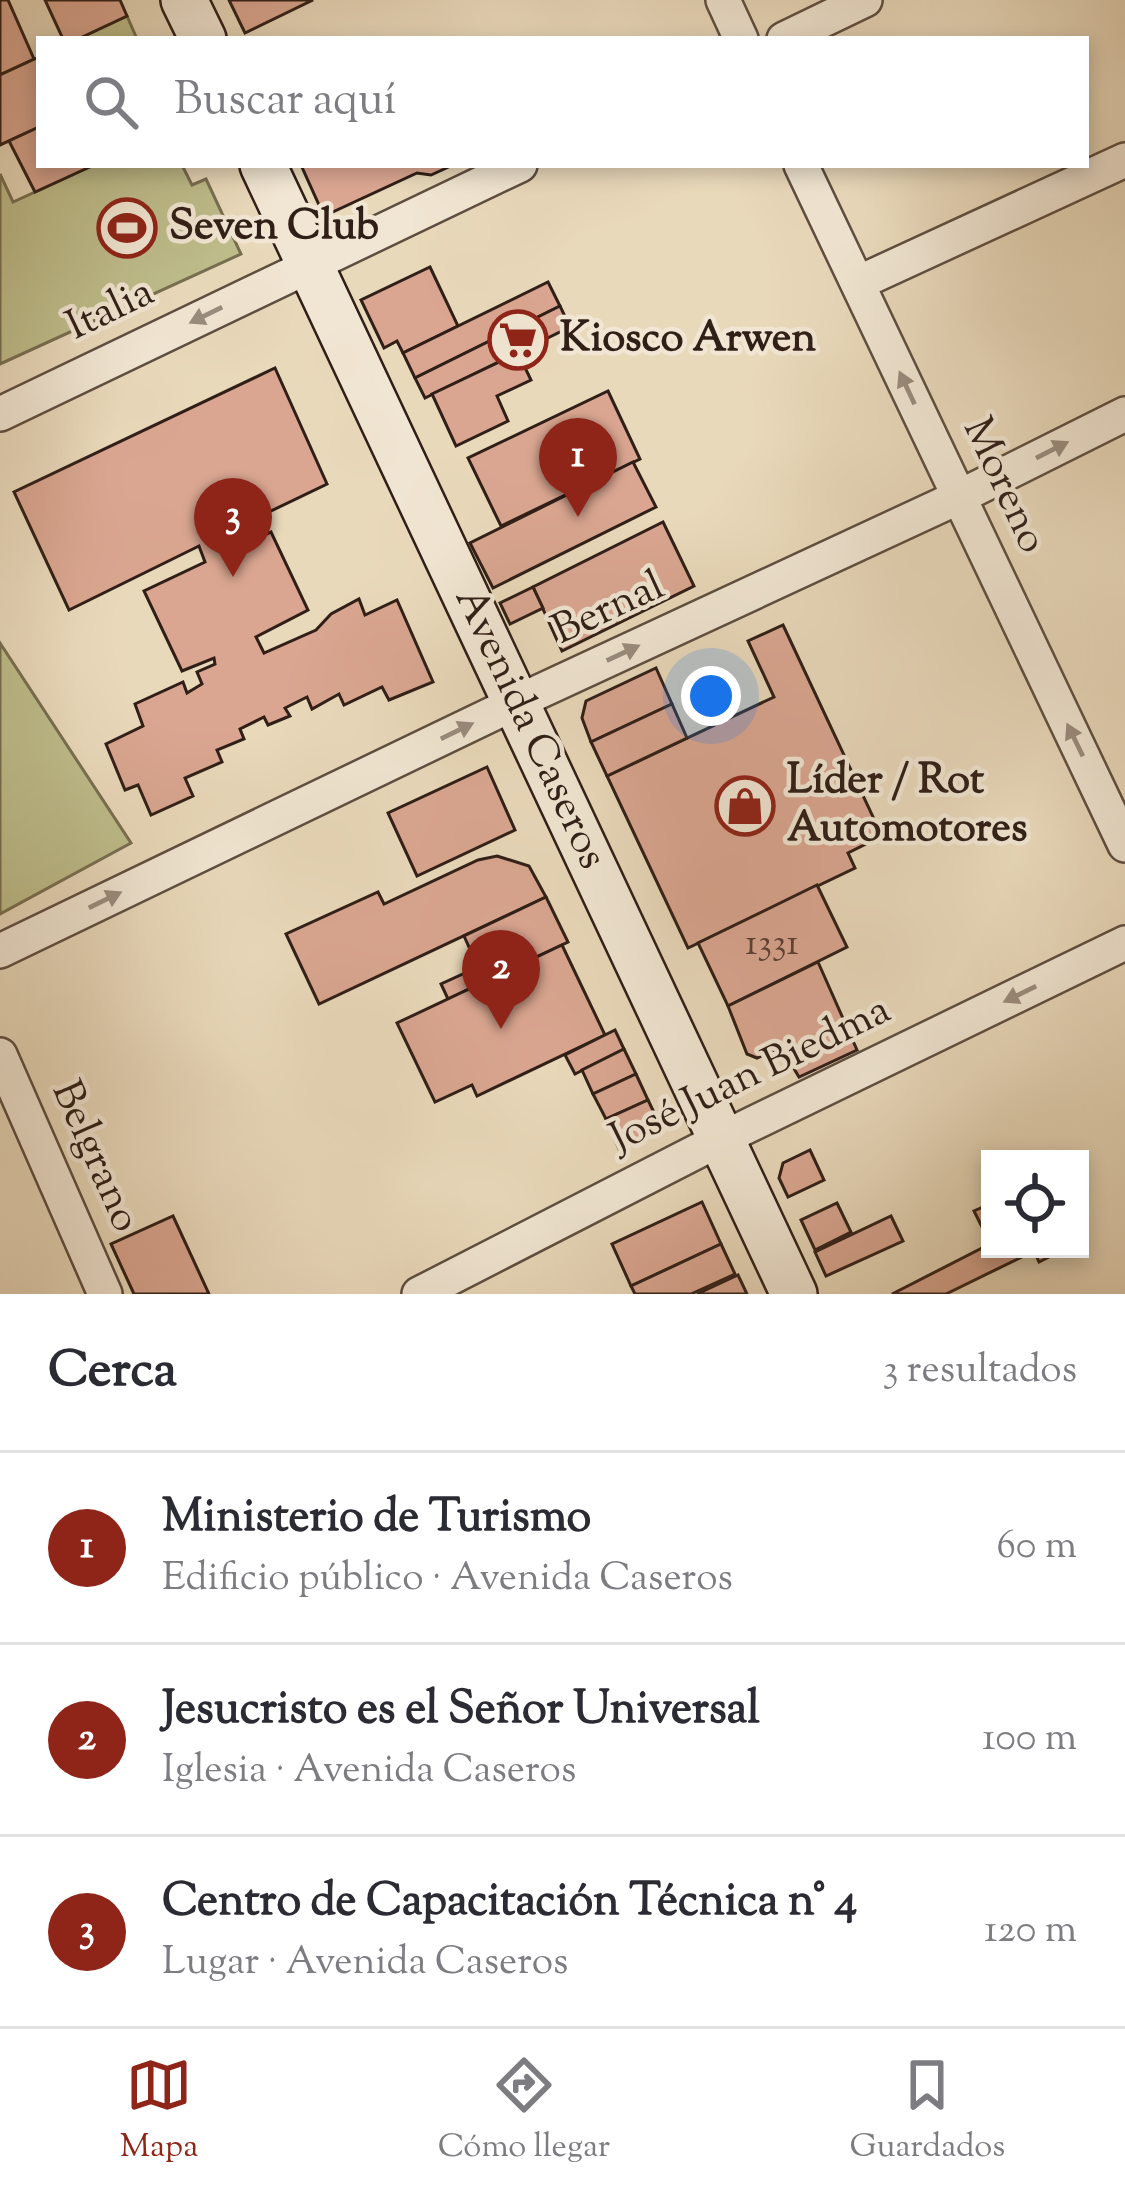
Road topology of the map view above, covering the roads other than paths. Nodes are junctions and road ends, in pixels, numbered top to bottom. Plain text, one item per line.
1 (184, 0) edge
2 (723, 0) edge
3 (865, 0) edge
4 (202, 36) edge
5 (740, 36) edge
6 (790, 36) edge
7 (1125, 160) edge
8 (264, 168) edge
9 (514, 168) edge
10 (802, 168) edge
11 (311, 265) junction
12 (858, 284) junction
13 (1125, 413) edge
14 (0, 414) edge
15 (959, 497) junction
16 (517, 702) junction
17 (1125, 845) edge
18 (1125, 943) edge
19 (0, 951) edge
20 (0, 1055) edge
21 (721, 1139) junction
22 (105, 1294) edge
23 (419, 1294) edge
24 (794, 1294) edge

1 - 4 main road
2 - 5 street
3 - 6 street
7 - 12 street
8 - 11 main road, Avenida Caseros
9 - 11 street, Italia
10 - 12 street, Moreno
11 -> 14 street, Italia
11 - 16 main road, Avenida Caseros
15 -> 12 street, Moreno
15 -> 13 street, Bernal
16 -> 15 street, Bernal
17 -> 15 street, Moreno
19 -> 16 street, Bernal
16 - 21 main road, Avenida Caseros
18 -> 21 street, José Juan Biedma
20 - 22 street, Belgrano
21 - 23 street, José Juan Biedma
21 - 24 main road, Avenida Caseros

